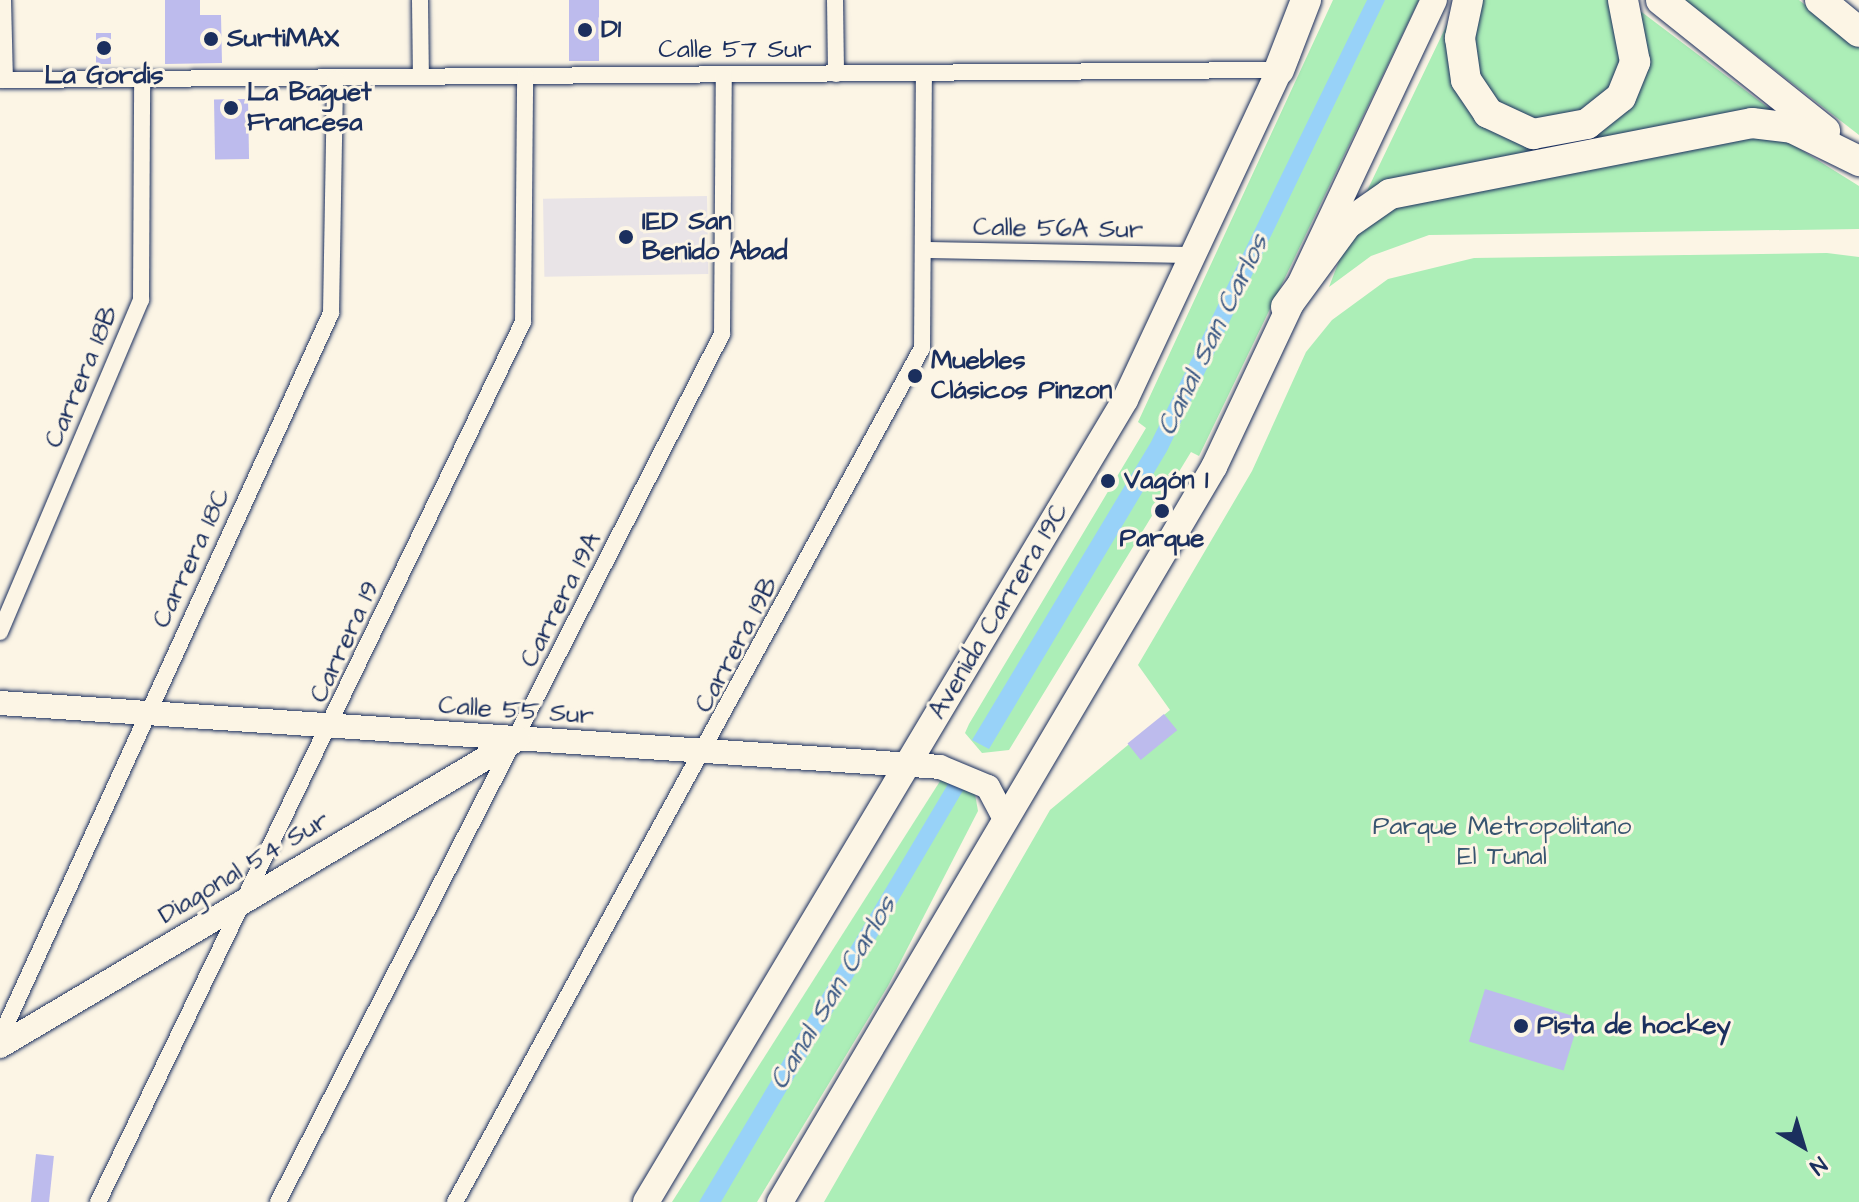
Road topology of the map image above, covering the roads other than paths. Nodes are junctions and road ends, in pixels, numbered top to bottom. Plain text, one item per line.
1 (3, 0) edge
2 (420, 0) edge
3 (835, 0) edge
4 (1306, 0) edge
5 (1313, 0) edge
6 (1434, 0) edge
7 (1468, 0) edge
8 (1623, 0) edge
9 (1661, 0) edge
10 (1820, 0) edge
11 (1859, 32) edge
12 (1279, 70) junction
13 (924, 73) junction
14 (724, 74) junction
15 (836, 74) junction
16 (525, 76) junction
17 (421, 77) junction
18 (335, 78) junction
19 (142, 79) junction
20 (2, 80) edge
21 (1859, 159) edge
22 (923, 250) junction
23 (1193, 255) junction
24 (1286, 307) junction
25 (0, 632) edge
26 (0, 703) edge
27 (148, 713) junction
28 (332, 726) junction
29 (518, 739) junction
30 (708, 752) junction
31 (908, 765) junction
32 (1004, 817) junction
33 (246, 900) junction
34 (0, 1038) edge
35 (0, 1046) edge
36 (98, 1202) edge
37 (278, 1202) edge
38 (455, 1202) edge
39 (646, 1202) edge
40 (780, 1202) edge

1 - 20 street
2 - 17 street
3 - 15 street
4 - 12 highway
5 - 12 main road, Avenida Carrera 19C
6 - 24 main road
7 - 8 highway
9 - 21 highway
10 - 11 highway
12 - 13 street, Calle 57 Sur
12 - 23 main road, Avenida Carrera 19C
13 - 15 street, Calle 57 Sur
13 - 22 street, Carrera 19B
14 - 15 street, Calle 57 Sur
14 - 16 street, Calle 57 Sur
14 - 29 street, Carrera 19A
16 - 17 street, Calle 57 Sur
16 - 28 street, Carrera 19
17 - 18 street, Calle 57 Sur
18 - 19 street, Calle 57 Sur
18 - 27 street, Carrera 18C
19 - 20 street, Calle 57 Sur
19 - 25 street, Carrera 18B
21 - 24 highway
22 - 23 street, Calle 56A Sur
22 - 30 street, Carrera 19B
23 - 31 main road, Avenida Carrera 19C
24 - 32 main road
26 - 27 street, Calle 55 Sur
27 - 28 street, Calle 55 Sur
27 - 34 street, Carrera 18C
28 - 29 street, Calle 55 Sur
28 - 33 street, Carrera 19
29 - 30 street, Calle 55 Sur
29 - 33 street, Diagonal 54 Sur
29 - 37 street, Carrera 19A
30 - 31 street, Calle 55 Sur
30 - 38 street, Carrera 19B
31 - 32 street, Calle 55 Sur
31 - 39 main road, Avenida Carrera 19C
32 - 40 main road
33 - 35 street, Diagonal 54 Sur
33 - 36 street, Carrera 19

